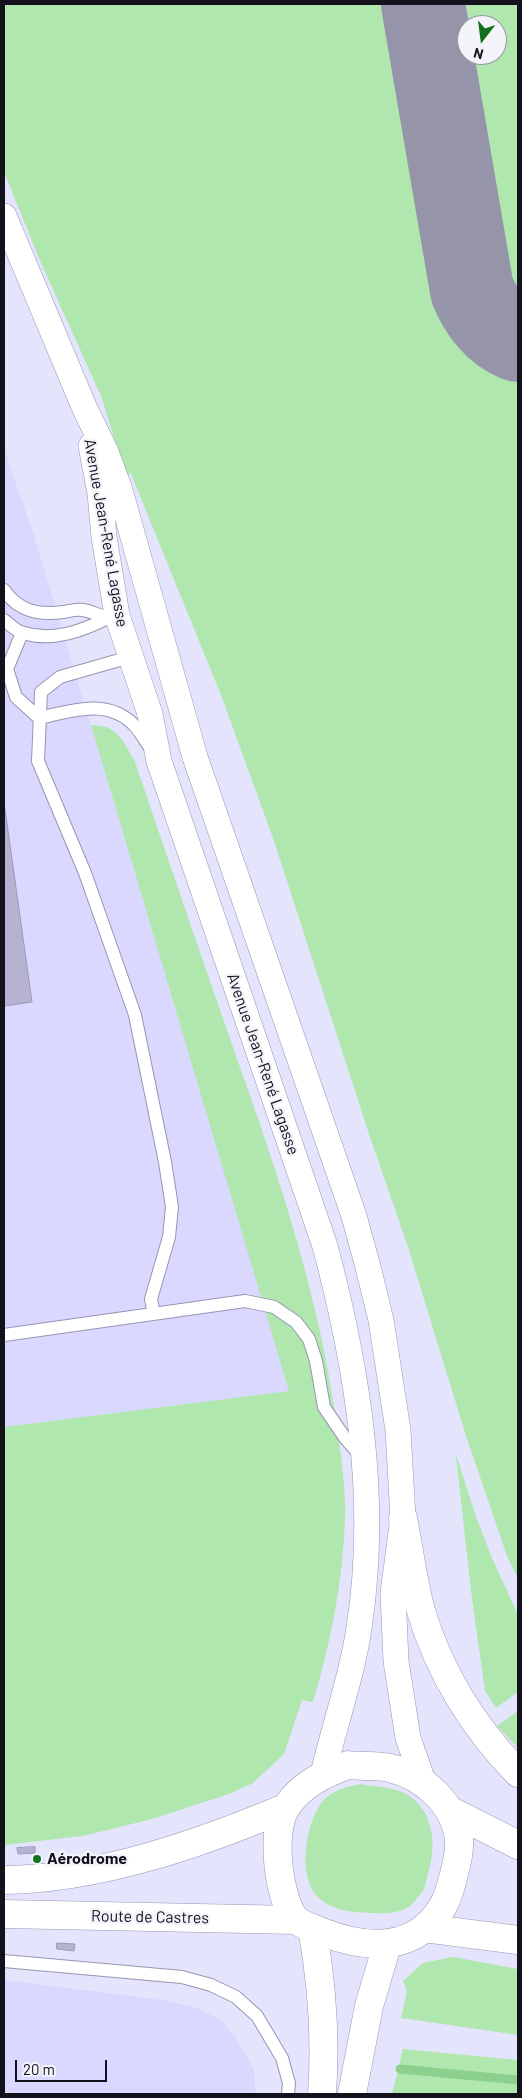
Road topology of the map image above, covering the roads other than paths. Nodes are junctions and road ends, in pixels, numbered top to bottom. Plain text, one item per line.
1 (4, 216) edge
2 (85, 408) junction
3 (4, 590) edge
4 (152, 607) junction
5 (112, 617) junction
6 (4, 620) edge
7 (22, 633) junction
8 (130, 657) junction
9 (39, 718) junction
10 (159, 761) junction
11 (154, 1314) junction
12 (4, 1335) edge
13 (365, 1461) junction
14 (403, 1518) junction
15 (518, 1772) edge
16 (322, 1774) junction
17 (423, 1782) junction
18 (285, 1808) junction
19 (450, 1810) junction
20 (518, 1845) edge
21 (4, 1880) edge
22 (4, 1914) edge
23 (304, 1924) junction
24 (424, 1928) junction
25 (518, 1940) edge
26 (387, 1945) junction
27 (4, 1961) edge
28 (288, 2094) edge
29 (322, 2094) edge
30 (352, 2094) edge

1 - 2 street, Avenue Jean-René Lagasse
2 - 4 street, Avenue Jean-René Lagasse
2 - 5 street, Avenue Jean-René Lagasse
3 - 5 lane
4 - 5 street
4 - 14 street, Avenue Jean-René Lagasse
5 - 7 lane
5 - 8 street, Avenue Jean-René Lagasse
6 - 7 lane
7 - 9 lane
8 - 9 lane
8 - 10 street, Avenue Jean-René Lagasse
9 - 10 lane
9 - 11 lane
10 - 13 street, Avenue Jean-René Lagasse
11 - 12 lane
11 - 13 lane
13 - 16 street, Avenue Jean-René Lagasse
14 - 15 main road
14 - 17 street, Avenue Jean-René Lagasse
16 - 17 main road
16 - 18 main road
17 - 19 main road
18 - 21 main road
18 - 23 main road
19 - 20 main road
19 - 24 main road
22 - 23 main road, Route de Castres
23 - 26 main road, Route de Castres
23 - 29 main road
24 - 25 main road
24 - 26 main road
26 - 30 main road
27 - 28 lane

